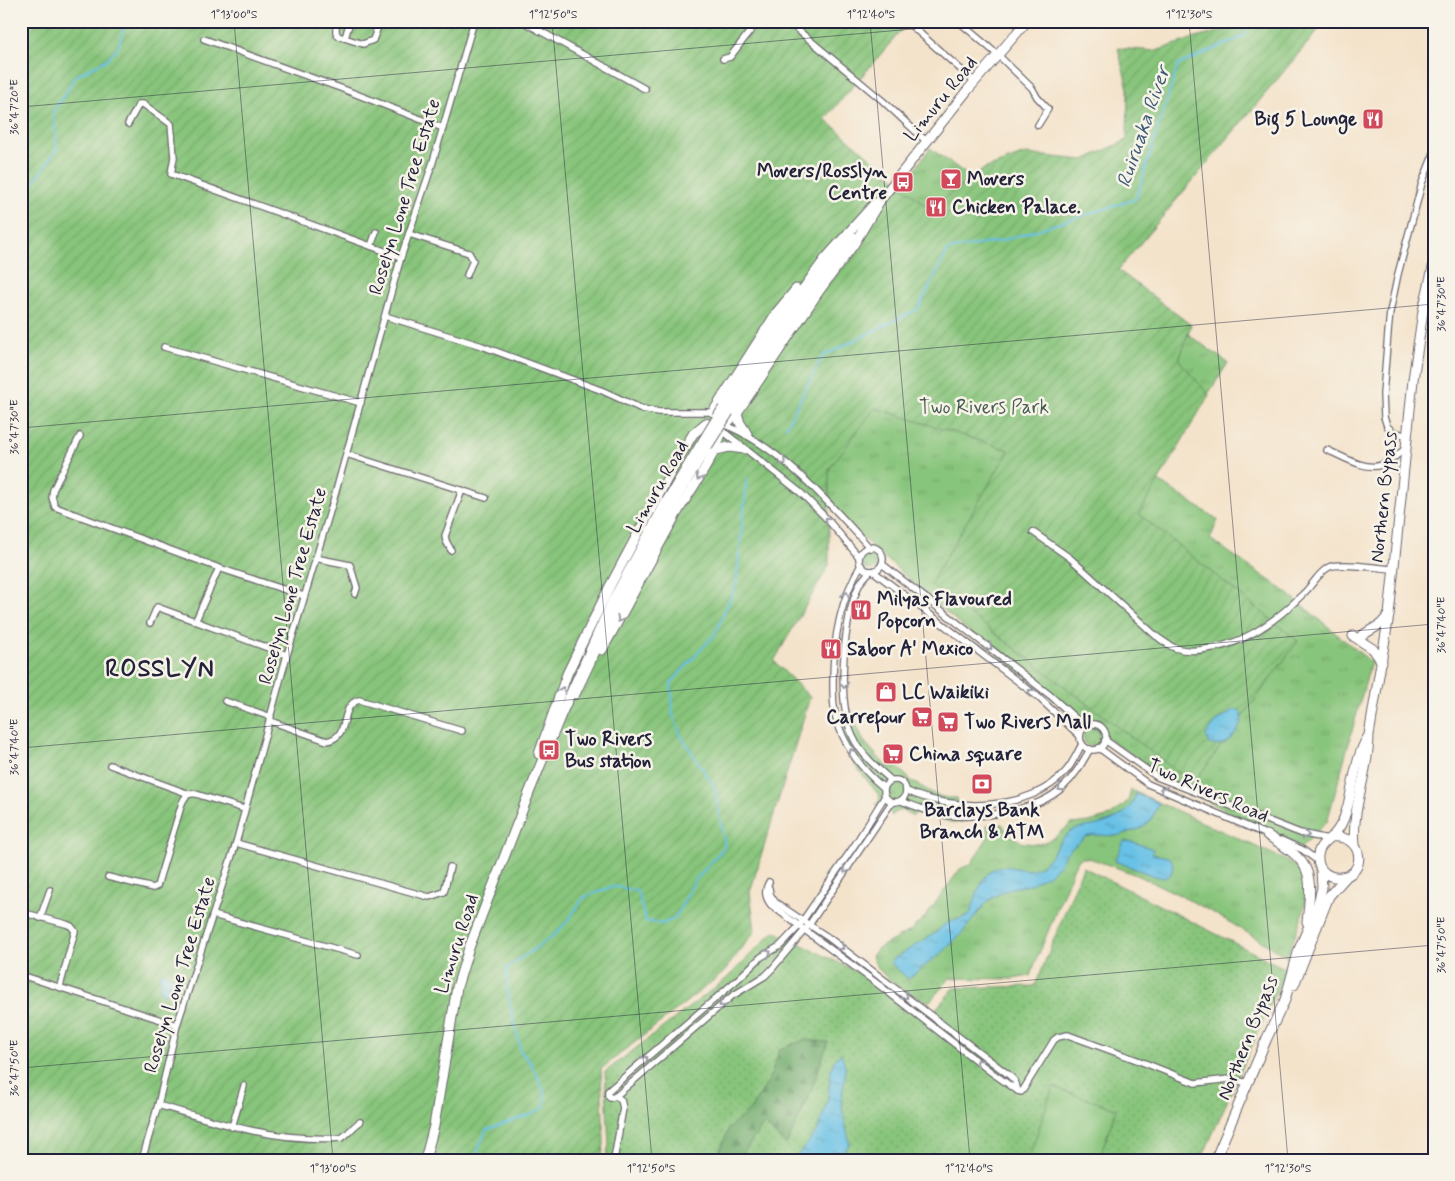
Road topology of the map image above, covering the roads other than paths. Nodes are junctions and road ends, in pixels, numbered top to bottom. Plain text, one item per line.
1 (336, 21) edge
2 (350, 21) edge
3 (380, 21) edge
4 (474, 21) edge
5 (522, 21) edge
6 (758, 21) edge
7 (788, 21) edge
8 (906, 21) edge
9 (958, 21) edge
10 (1027, 21) edge
11 (345, 38) junction
12 (204, 39) dead end
13 (998, 55) junction
14 (723, 59) dead end
15 (975, 82) junction
16 (645, 89) dead end
17 (128, 124) dead end
18 (1038, 125) dead end
19 (442, 128) junction
20 (927, 142) junction
21 (1434, 152) edge
22 (880, 201) junction
23 (376, 232) dead end
24 (408, 234) junction
25 (371, 246) junction
26 (401, 257) junction
27 (825, 258) junction
28 (1434, 263) edge
29 (467, 275) dead end
30 (385, 316) junction
31 (164, 347) dead end
32 (360, 403) junction
33 (730, 411) junction
34 (713, 412) junction
35 (706, 424) junction
36 (725, 428) junction
37 (747, 434) junction
38 (80, 436) dead end
39 (1407, 436) junction
40 (759, 443) junction
41 (708, 447) junction
42 (744, 449) junction
43 (1405, 449) junction
44 (1327, 450) dead end
45 (346, 454) junction
46 (752, 454) junction
47 (462, 490) junction
48 (486, 498) dead end
49 (1033, 532) dead end
50 (870, 548) junction
51 (451, 550) dead end
52 (860, 557) junction
53 (316, 558) junction
54 (882, 564) junction
55 (861, 565) junction
56 (219, 568) junction
57 (1393, 569) junction
58 (872, 571) junction
59 (355, 594) dead end
60 (304, 596) junction
61 (928, 600) junction
62 (923, 609) junction
63 (1389, 615) junction
64 (196, 620) junction
65 (150, 623) dead end
66 (287, 655) junction
67 (1382, 662) junction
68 (225, 701) dead end
69 (270, 719) junction
70 (1085, 727) junction
71 (462, 731) dead end
72 (1369, 735) junction
73 (1080, 736) junction
74 (1105, 740) junction
75 (1082, 744) junction
76 (548, 748) junction
77 (1099, 748) junction
78 (1090, 749) junction
79 (110, 765) dead end
80 (891, 780) junction
81 (884, 788) junction
82 (907, 791) junction
83 (189, 794) junction
84 (885, 796) junction
85 (1206, 797) junction
86 (901, 800) junction
87 (525, 802) junction
88 (894, 802) junction
89 (1202, 806) junction
90 (244, 809) junction
91 (1287, 828) junction
92 (1267, 835) junction
93 (1330, 838) junction
94 (1283, 841) junction
95 (236, 843) junction
96 (1355, 845) junction
97 (1320, 865) junction
98 (450, 866) dead end
99 (108, 877) dead end
100 (1346, 877) junction
101 (50, 890) dead end
102 (21, 912) edge
103 (213, 915) junction
104 (40, 918) junction
105 (801, 923) junction
106 (807, 928) junction
107 (1306, 932) junction
108 (358, 955) dead end
109 (21, 975) edge
110 (60, 986) junction
111 (1285, 1000) junction
112 (177, 1025) junction
113 (1248, 1083) junction
114 (244, 1086) dead end
115 (616, 1096) junction
116 (158, 1106) junction
117 (360, 1122) dead end
118 (232, 1127) junction
119 (142, 1160) edge
120 (424, 1160) edge
121 (614, 1160) edge
122 (1215, 1160) edge

1 - 11 street
2 - 11 street
3 - 11 street
4 - 19 street, Roselyn Lone Tree Estate
5 - 16 street
6 - 14 street
7 - 20 street
8 - 15 street
9 - 13 street
10 - 13 main road, Limuru Road
12 - 19 street
13 - 15 main road, Limuru Road
13 - 18 street
15 - 20 main road, Limuru Road
17 - 25 street
19 - 24 street, Roselyn Lone Tree Estate
20 - 22 main road, Limuru Road
21 - 39 street
22 - 27 main road, Limuru Road
22 - 33 main road, Limuru Road
23 - 25 street
24 - 26 street, Roselyn Lone Tree Estate
24 - 29 street
25 - 26 street
26 - 30 street, Roselyn Lone Tree Estate
27 - 33 main road, Limuru Road
27 - 34 main road, Limuru Road
28 - 39 main road, Northern Bypass
30 - 32 street, Roselyn Lone Tree Estate
30 - 34 street
31 - 32 street
32 - 45 street, Roselyn Lone Tree Estate
33 - 36 main road, Limuru Road
33 - 37 main road
33 - 41 main road, Limuru Road, bridge
34 - 35 main road
34 - 36 main road
35 - 36 main road
87 -> 35 main road, Limuru Road
36 - 37 street
36 - 41 main road, Limuru Road
36 - 42 street
37 - 40 street
38 - 56 street
39 - 43 main road, Northern Bypass
40 - 46 street
40 -> 50 street
41 - 42 main road
41 -> 76 main road, Limuru Road
41 - 76 main road, Limuru Road
42 - 46 street
43 - 44 street
43 - 57 main road, Northern Bypass
45 - 47 street
45 - 53 street, Roselyn Lone Tree Estate
52 -> 46 street
47 - 48 street
47 - 51 street
49 - 57 street
50 - 52 street
50 - 54 street
52 - 55 street
53 - 59 street
53 - 60 street, Roselyn Lone Tree Estate
54 - 58 street
54 - 61 street
55 - 58 street
81 -> 55 street
56 - 60 street
56 - 64 street
57 - 63 main road, Northern Bypass
58 - 62 street
58 -> 80 street
60 - 66 street, Roselyn Lone Tree Estate
61 - 62 street
61 -> 70 street
73 -> 62 street
63 - 67 main road, Northern Bypass
63 - 67 main road
64 - 65 street
64 - 66 street
66 - 69 street, Roselyn Lone Tree Estate
67 - 72 main road, Northern Bypass
68 - 69 street
69 - 71 street
69 - 90 street, Roselyn Lone Tree Estate
70 - 73 street
70 - 74 street
72 - 93 main road, Northern Bypass
72 - 96 main road, Northern Bypass
73 - 75 street
74 - 77 street
74 - 85 street, Two Rivers Road
75 - 78 street
75 - 82 street
76 - 87 main road, Limuru Road
77 - 78 street
89 -> 77 street, Two Rivers Road
78 -> 86 street
79 - 83 street
80 - 81 street
80 - 82 street
81 - 84 street
82 - 86 street
83 - 90 street
83 - 99 street
84 - 88 street
84 - 105 street
85 - 89 street
85 - 91 street, Two Rivers Road
86 - 88 street
87 - 120 main road, Limuru Road
88 -> 106 street
89 - 92 street, Two Rivers Road
90 - 95 street, Roselyn Lone Tree Estate
91 -> 93 street, Two Rivers Road
91 - 94 street, Two Rivers Road
92 - 94 street, Two Rivers Road
92 - 107 main road
93 - 96 main road
93 - 97 main road, Northern Bypass
94 - 97 street, Two Rivers Road
95 - 98 street
95 - 103 street, Roselyn Lone Tree Estate
96 - 100 main road, Northern Bypass
97 - 100 main road
97 - 107 main road, Northern Bypass
100 - 111 main road
101 - 104 street
102 - 104 street
103 - 108 street
103 - 112 street, Roselyn Lone Tree Estate
104 - 110 street
105 - 105 street
105 - 106 street
115 -> 105 street
106 - 113 street
106 -> 115 street
107 - 111 main road, Northern Bypass
109 - 110 street
110 - 112 street
111 - 113 main road, Northern Bypass
112 - 116 street, Roselyn Lone Tree Estate
113 - 122 main road, Northern Bypass
114 - 118 street
115 - 121 street
116 - 118 street
116 - 119 street, Roselyn Lone Tree Estate
117 - 118 street

